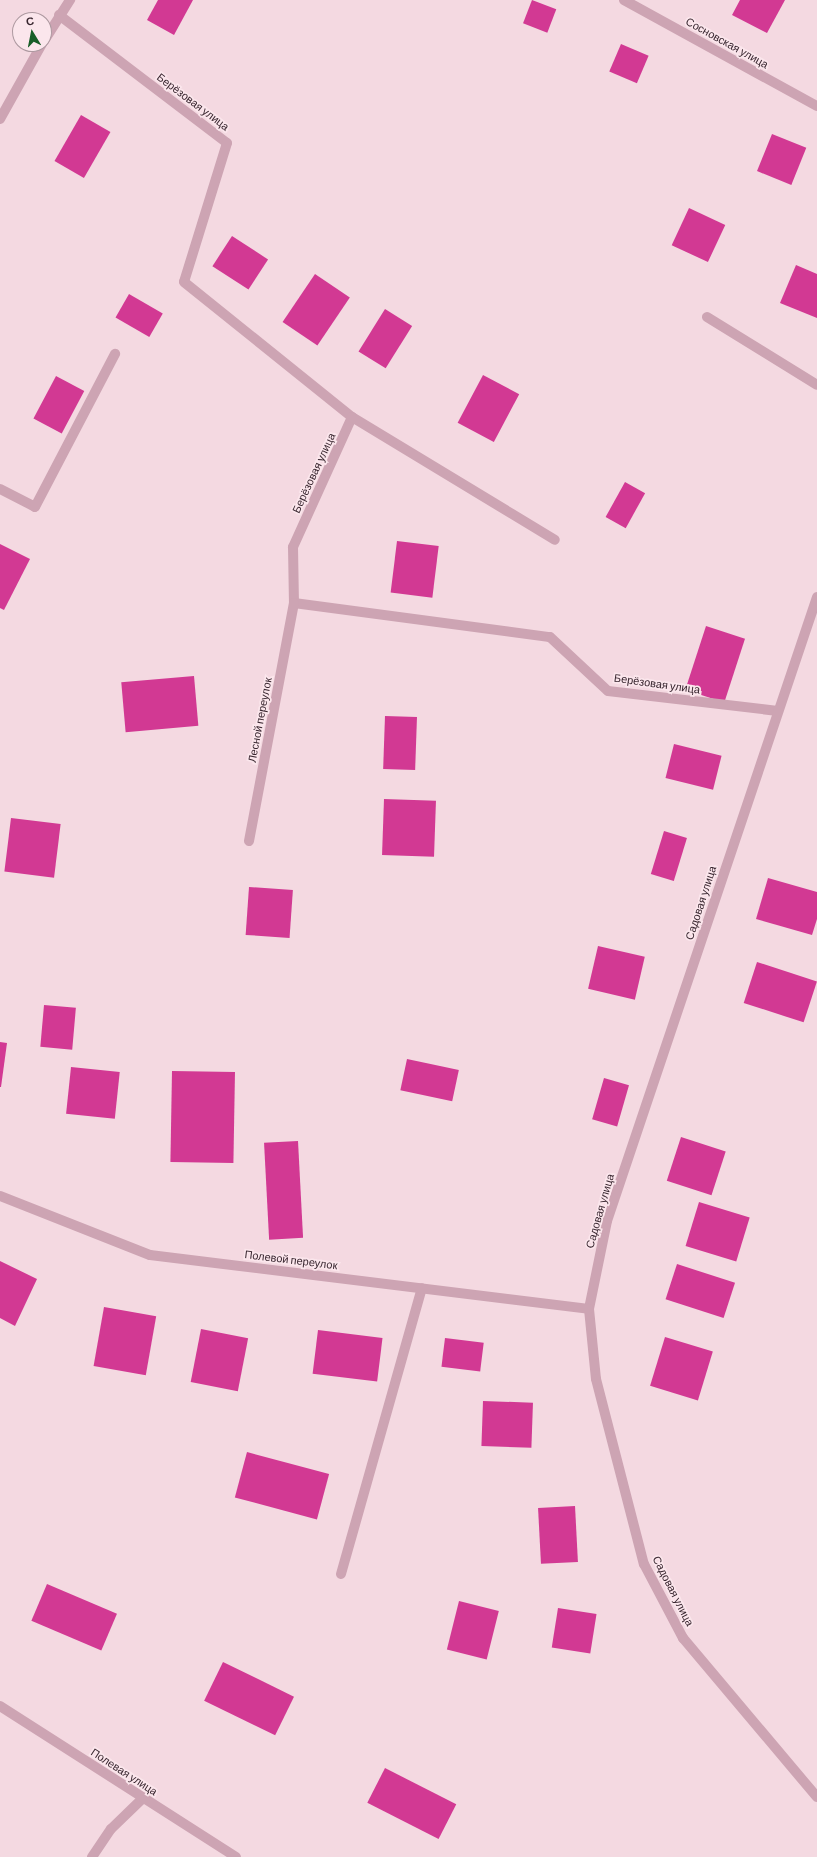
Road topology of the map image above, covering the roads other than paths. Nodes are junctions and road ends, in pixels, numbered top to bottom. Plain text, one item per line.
1 (70, 0) edge
2 (624, 0) edge
3 (59, 15) junction
4 (52, 27) edge
5 (38, 52) edge
6 (817, 106) edge
7 (0, 119) edge
8 (707, 317) dead end
9 (115, 354) dead end
10 (817, 385) edge
11 (352, 417) junction
12 (0, 489) edge
13 (555, 540) dead end
14 (817, 597) edge
15 (294, 603) junction
16 (778, 711) junction
17 (249, 841) dead end
18 (0, 1196) edge
19 (422, 1288) junction
20 (588, 1309) junction
21 (341, 1574) dead end
22 (0, 1706) edge
23 (817, 1797) edge
24 (142, 1799) junction
25 (92, 1857) edge
26 (236, 1857) edge

1 - 3 street
2 - 6 street, Сосновская улица
3 - 4 street
3 - 11 street, Берёзовая улица
5 - 7 street
8 - 10 street
9 - 12 street
11 - 13 street
11 - 15 street, Берёзовая улица
14 - 16 street, Садовая улица
15 - 16 street, Берёзовая улица
15 - 17 street, Лесной переулок
16 - 20 street, Садовая улица
18 - 19 street, Полевой переулок
19 - 20 street, Полевой переулок
19 - 21 street
20 - 23 street, Садовая улица
22 - 24 street, Полевая улица
24 - 25 street
24 - 26 street, Полевая улица

